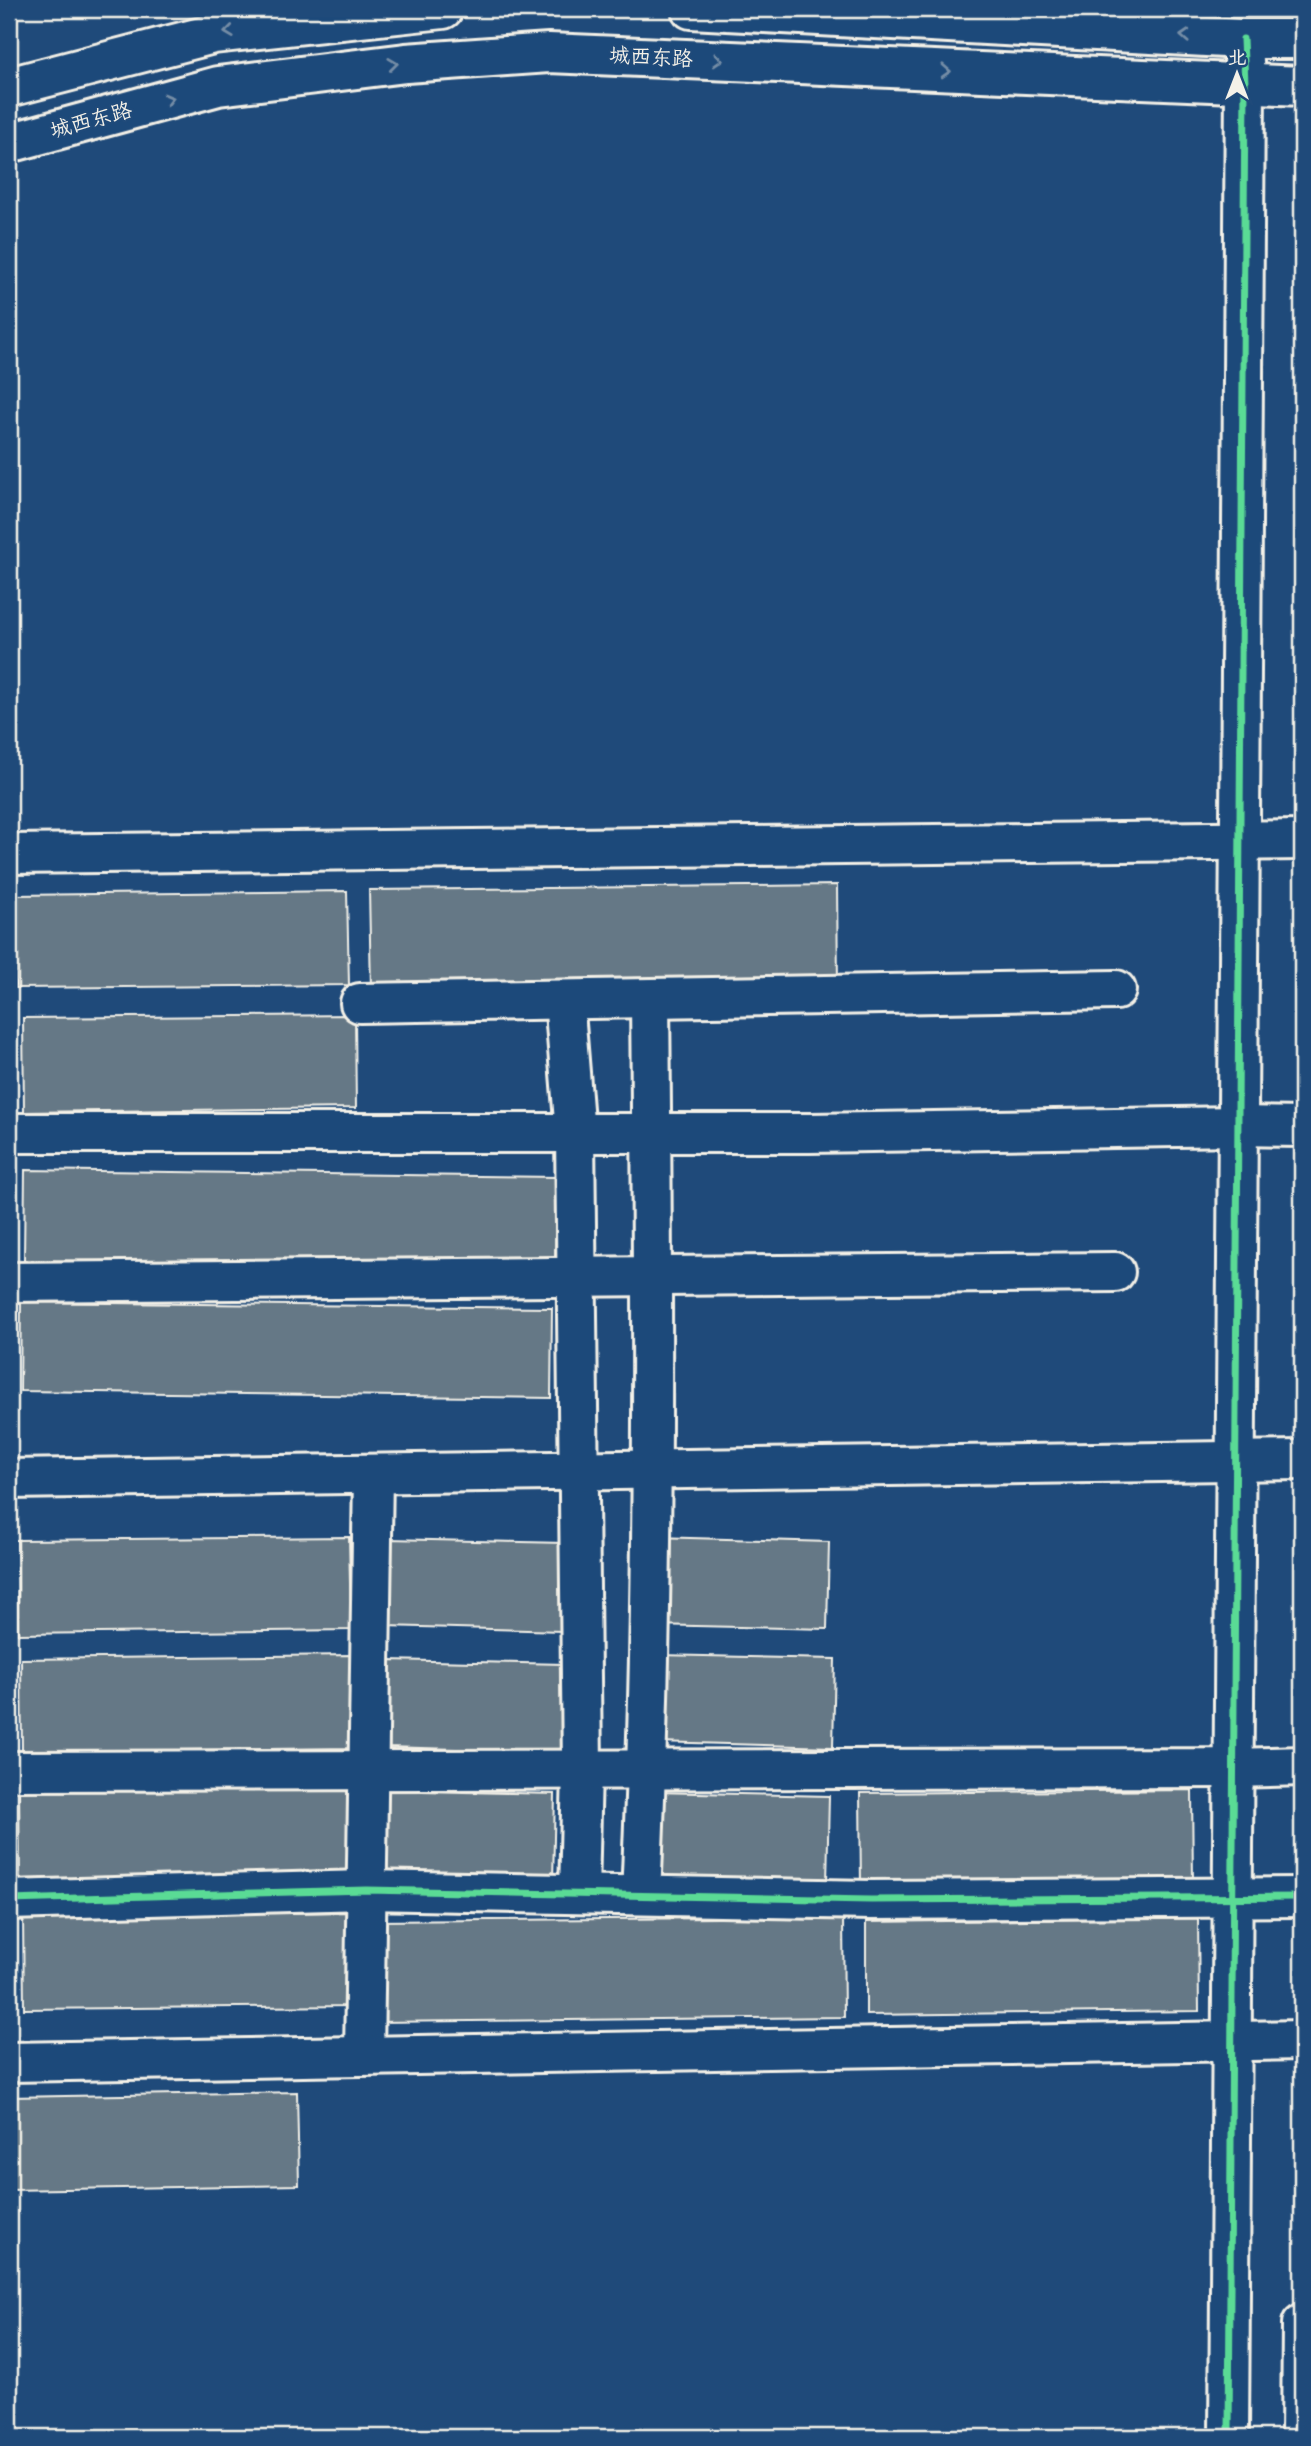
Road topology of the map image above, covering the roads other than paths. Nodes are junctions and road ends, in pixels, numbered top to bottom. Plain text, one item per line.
1 (443, 9) edge
2 (691, 9) edge
3 (1243, 39) junction
4 (1302, 39) edge
5 (1245, 84) junction
6 (1302, 86) edge
7 (9, 87) edge
8 (9, 143) edge
9 (1302, 840) edge
10 (1240, 841) junction
11 (9, 854) edge
12 (1116, 990) dead end
13 (650, 999) junction
14 (564, 1000) junction
15 (360, 1003) dead end
16 (1238, 1126) junction
17 (1302, 1127) edge
18 (9, 1133) edge
19 (575, 1133) junction
20 (651, 1133) junction
21 (1115, 1272) dead end
22 (577, 1278) junction
23 (651, 1278) junction
24 (9, 1282) edge
25 (1235, 1460) junction
26 (1302, 1460) edge
27 (579, 1470) junction
28 (651, 1470) junction
29 (373, 1474) junction
30 (9, 1479) edge
31 (1302, 1766) edge
32 (1233, 1768) junction
33 (582, 1769) junction
34 (647, 1769) junction
35 (367, 1770) junction
36 (9, 1771) edge
37 (366, 1890) junction
38 (579, 1894) junction
39 (641, 1895) junction
40 (1302, 1897) edge
41 (1232, 1899) junction
42 (9, 1900) edge
43 (1302, 2040) edge
44 (1232, 2041) junction
45 (364, 2055) junction
46 (9, 2062) edge
47 (1302, 2324) edge
48 (1229, 2437) edge
49 (1301, 2437) edge

1 -> 7 main road
3 -> 2 main road
3 - 4 main road
3 - 5 main road
5 - 6 main road, 城西东路
8 -> 5 main road, 城西东路
5 - 10 main road
9 - 10 main road
10 - 11 main road
10 - 16 main road
12 - 13 main road
13 - 14 main road
13 - 20 main road
14 - 15 main road
14 - 19 main road
16 - 17 main road
16 - 20 main road
16 - 25 main road
18 - 19 main road
19 - 20 main road
19 - 22 main road
20 - 23 main road
21 - 23 main road
22 - 23 main road
22 - 24 main road
22 - 27 main road
23 - 28 main road
25 - 26 main road
25 - 28 main road
25 - 32 main road
27 - 28 main road
27 - 29 main road
27 - 33 main road
28 - 34 main road
29 - 30 main road
29 - 35 main road
31 - 32 main road
32 - 34 main road
32 - 41 main road
33 - 34 main road
33 - 35 main road
33 - 38 main road
34 - 39 main road
35 - 36 main road
35 - 37 main road
37 - 38 main road
37 - 42 main road
37 - 45 main road
38 - 39 main road
39 - 41 main road
40 - 41 main road
41 - 44 main road
43 - 44 main road
44 - 45 main road
44 - 48 main road
45 - 46 main road
47 - 49 main road

